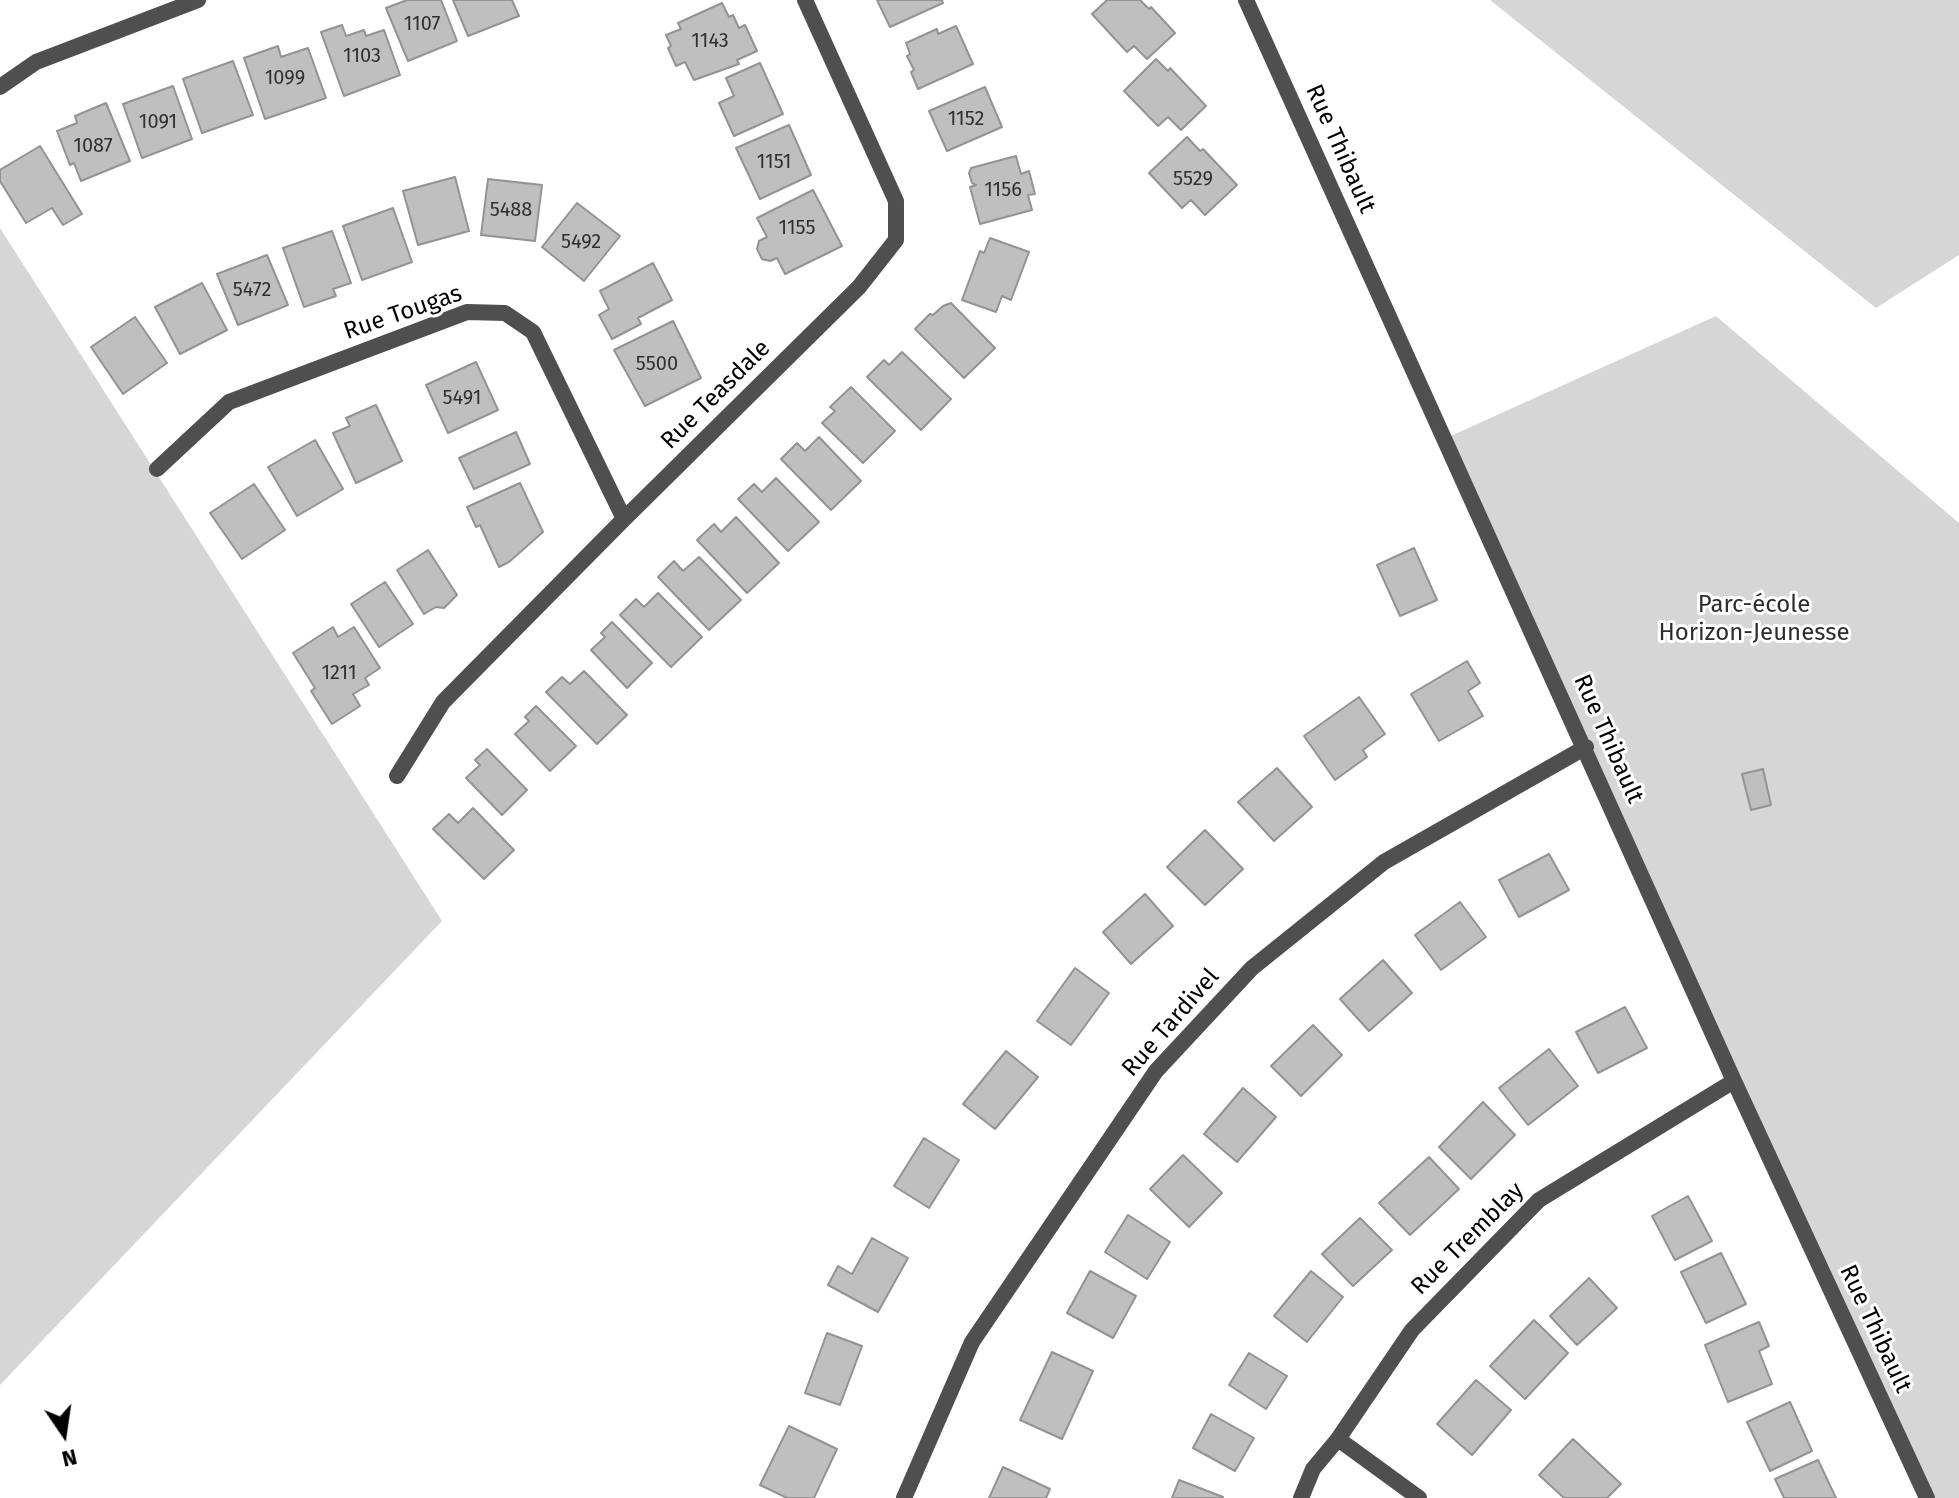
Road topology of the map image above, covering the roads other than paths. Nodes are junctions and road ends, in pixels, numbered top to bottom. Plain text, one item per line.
1 (198, 0) edge
2 (805, 0) edge
3 (1246, 0) edge
4 (170, 5) edge
5 (0, 87) edge
6 (157, 469) dead end
7 (624, 519) junction
8 (1586, 747) junction
9 (397, 776) dead end
10 (1734, 1081) junction
11 (1338, 1439) junction
12 (904, 1498) edge
13 (1301, 1498) edge
14 (1419, 1498) edge
15 (1927, 1498) edge

1 - 4 street
2 - 7 street, Rue Teasdale
3 - 8 street, Rue Thibault
4 - 5 street
6 - 7 street, Rue Tougas
7 - 9 street, Rue Teasdale
8 - 10 street, Rue Thibault
8 - 12 street, Rue Tardivel
10 - 11 street, Rue Tremblay
10 - 15 street, Rue Thibault
11 - 13 street, Rue Tremblay
11 - 14 street

